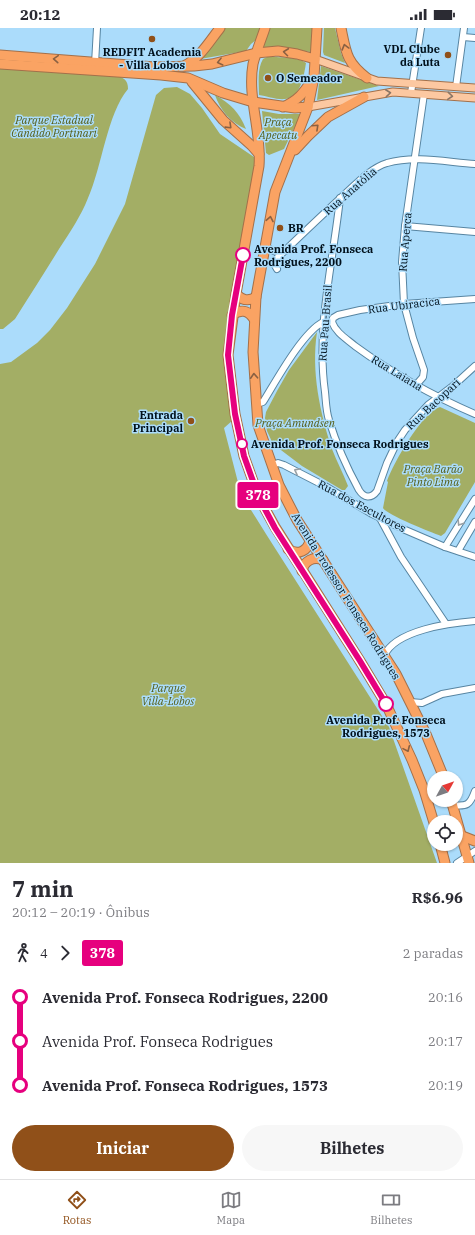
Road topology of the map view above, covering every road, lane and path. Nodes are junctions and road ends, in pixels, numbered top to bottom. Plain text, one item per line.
1 (97, 28) edge
2 (220, 28) edge
3 (265, 28) edge
4 (317, 28) edge
5 (341, 28) edge
6 (421, 28) edge
7 (464, 28) edge
8 (463, 37) junction
9 (475, 38) edge
10 (256, 53) junction
11 (0, 55) edge
12 (315, 59) junction
13 (0, 64) edge
14 (95, 66) junction
15 (183, 67) junction
16 (314, 77) junction
17 (188, 78) junction
18 (367, 78) junction
19 (412, 84) junction
20 (456, 87) junction
21 (475, 88) edge
22 (412, 93) junction
23 (424, 94) junction
24 (364, 97) junction
25 (475, 98) edge
26 (253, 102) junction
27 (283, 107) junction
28 (308, 108) junction
29 (260, 155) junction
30 (290, 156) junction
31 (415, 159) junction
32 (475, 164) edge
33 (340, 198) junction
34 (405, 226) junction
35 (475, 232) edge
36 (265, 246) junction
37 (285, 251) junction
38 (277, 269) dead end
39 (236, 294) junction
40 (256, 297) junction
41 (475, 298) edge
42 (404, 304) junction
43 (232, 315) junction
44 (333, 318) joint
45 (254, 319) junction
46 (323, 322) junction
47 (475, 366) edge
48 (416, 385) junction
49 (439, 397) junction
50 (256, 404) junction
51 (475, 414) edge
52 (272, 465) junction
53 (377, 491) joint
54 (475, 499) edge
55 (380, 518) junction
56 (475, 522) edge
57 (310, 540) junction
58 (445, 547) junction
59 (288, 550) junction
60 (458, 551) junction
61 (475, 557) edge
62 (323, 560) junction
63 (302, 571) junction
64 (475, 621) edge
65 (446, 624) junction
66 (384, 656) junction
67 (475, 688) edge
68 (410, 702) junction
69 (441, 771) edge
70 (475, 793) edge
71 (463, 804) edge
72 (432, 815) edge
73 (463, 838) edge
74 (475, 841) edge
75 (463, 842) edge
76 (442, 851) edge
77 (472, 859) edge
78 (445, 863) edge
79 (456, 863) edge

1 - 14 street
2 - 15 highway
3 - 10 highway, Avenida Professor Fonseca Rodrigues
4 - 12 highway, Avenida Professor Fonseca Rodrigues
18 -> 5 highway
6 - 19 street
7 - 8 street
8 - 9 street
8 - 20 street
12 -> 10 highway
10 -> 15 highway
10 - 26 highway, Avenida Professor Fonseca Rodrigues
14 -> 11 highway
12 - 16 highway, Avenida Professor Fonseca Rodrigues
12 - 18 main road
13 - 14 highway
14 - 15 highway
14 - 17 highway
16 - 27 highway
16 - 28 highway, Avenida Professor Fonseca Rodrigues
17 - 26 highway
17 -> 29 highway
18 - 19 main road
19 - 20 main road
19 - 22 street
20 - 21 main road
22 - 23 main road
24 -> 22 main road
23 -> 25 main road
23 - 31 street, Rua Aperca
24 - 28 main road
30 -> 24 highway
26 - 27 highway
26 - 29 highway, Avenida Professor Fonseca Rodrigues
27 - 28 highway
28 - 30 highway, Avenida Professor Fonseca Rodrigues
29 - 39 highway, Avenida Professor Fonseca Rodrigues
36 -> 30 highway, Avenida Professor Fonseca Rodrigues
31 - 32 street, Rua Anatólia
31 - 33 street, Rua Anatólia
31 - 34 street, Rua Aperca
33 - 37 street, Rua Anatólia
33 - 46 street, Rua Pau-Brasil
34 - 35 street
34 - 42 street, Rua Aperca
36 - 37 street
36 - 40 highway, Avenida Professor Fonseca Rodrigues
37 - 38 street, Rua Anatólia
39 - 40 highway
39 - 43 highway, Avenida Professor Fonseca Rodrigues
40 - 45 highway, Avenida Professor Fonseca Rodrigues
41 - 42 street, Rua Ubiracica
42 - 44 street, Rua Ubiracica
42 - 48 street, Rua Aperca
43 - 45 highway
43 - 59 highway, Avenida Professor Fonseca Rodrigues
44 - 48 street, Rua Laiana
50 -> 45 highway, Avenida Professor Fonseca Rodrigues
46 - 50 street
46 - 53 street, Rua Pau-Brasil
47 - 49 street, Rua Bacopari
48 - 49 street, Rua Laiana
49 - 51 street, Rua Laiana
49 - 53 street, Rua Bacopari
50 - 52 highway, Avenida Professor Fonseca Rodrigues
55 -> 52 street, Rua dos Escultores
52 - 57 highway, Avenida Professor Fonseca Rodrigues
54 -> 58 street
55 - 58 street, Rua dos Escultores
55 - 65 street
56 - 60 street
57 - 59 highway
57 - 62 highway, Avenida Professor Fonseca Rodrigues
58 - 60 street, Rua dos Escultores
59 - 63 highway, Avenida Professor Fonseca Rodrigues
60 - 61 street, Rua dos Escultores
62 - 63 highway
62 - 66 highway, Avenida Professor Fonseca Rodrigues
63 -> 72 highway, Avenida Professor Fonseca Rodrigues
64 - 65 street
65 - 66 street
66 - 68 highway, Avenida Professor Fonseca Rodrigues
67 - 68 street
68 - 69 highway, Avenida Professor Fonseca Rodrigues
70 - 71 street
73 - 74 highway
75 - 77 highway
76 - 78 highway
77 - 79 street

